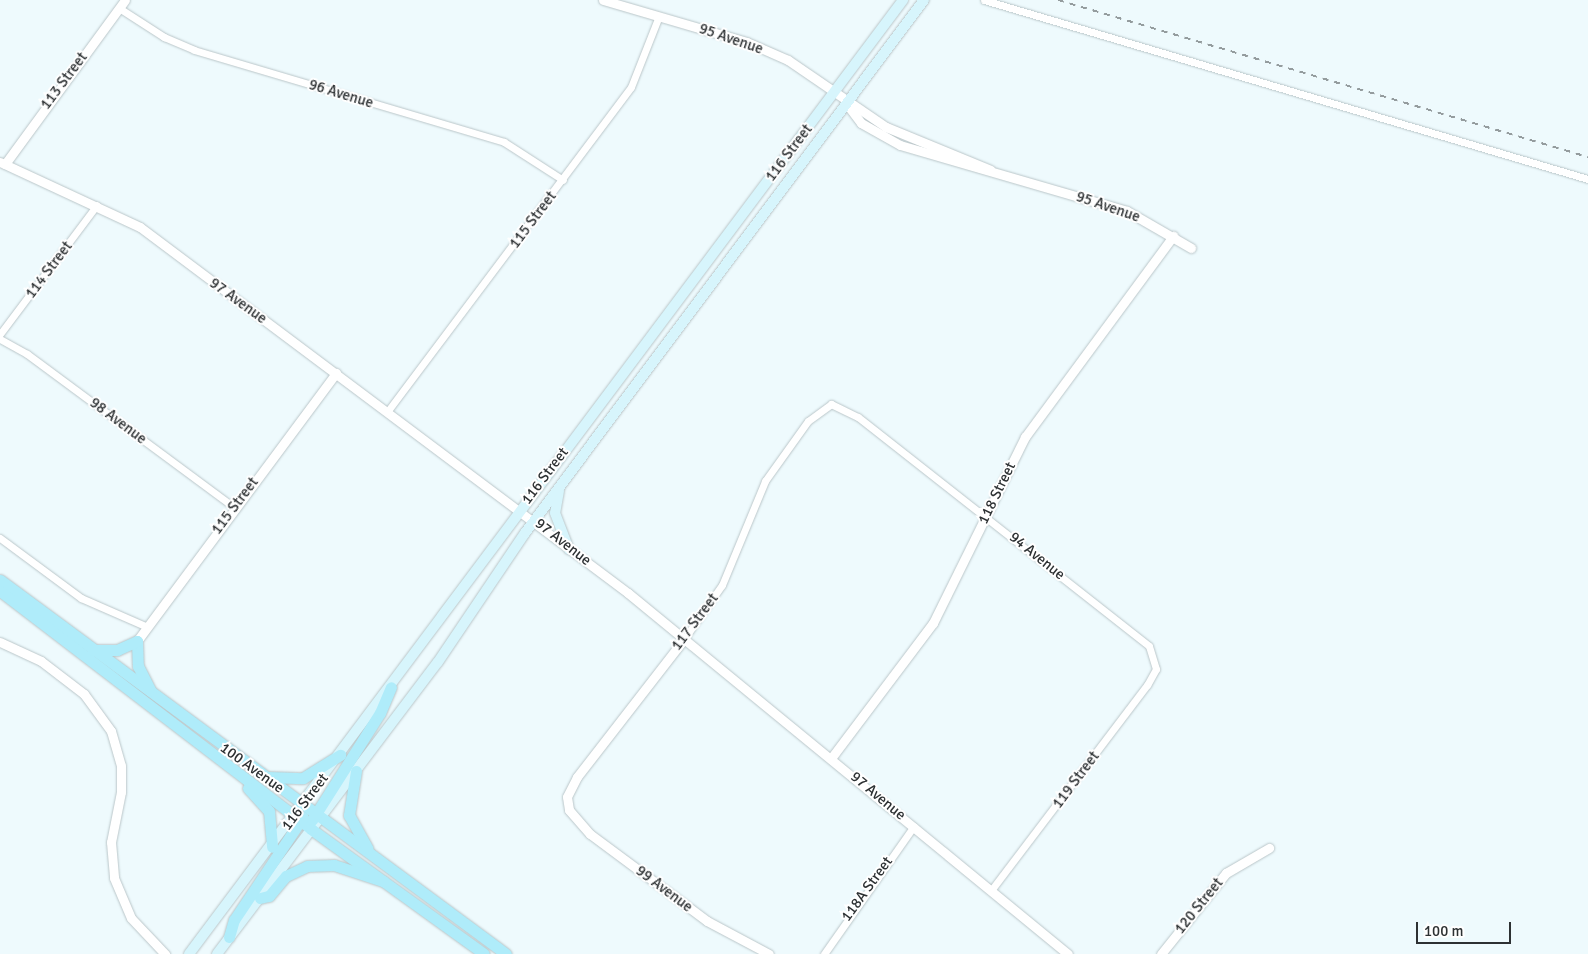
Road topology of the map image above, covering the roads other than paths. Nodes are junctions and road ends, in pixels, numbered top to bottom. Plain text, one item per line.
1 (125, 0) edge
2 (603, 0) edge
3 (904, 0) edge
4 (924, 0) edge
5 (984, 0) edge
6 (119, 8) junction
7 (659, 16) junction
8 (834, 94) junction
9 (846, 103) junction
10 (3, 163) edge
11 (1588, 179) edge
12 (563, 180) junction
13 (97, 205) junction
14 (1173, 236) junction
15 (1191, 248) dead end
16 (0, 334) edge
17 (0, 339) edge
18 (336, 373) junction
19 (831, 404) joint
20 (387, 412) junction
21 (560, 487) junction
22 (234, 507) junction
23 (520, 510) junction
24 (986, 515) junction
25 (535, 521) junction
26 (0, 538) edge
27 (569, 549) junction
28 (0, 580) edge
29 (0, 591) edge
30 (145, 626) junction
31 (684, 639) junction
32 (137, 641) junction
33 (0, 642) edge
34 (93, 650) junction
35 (1156, 669) joint
36 (391, 687) junction
37 (154, 696) junction
38 (340, 755) junction
39 (832, 757) junction
40 (225, 763) junction
41 (356, 772) junction
42 (264, 776) junction
43 (302, 805) junction
44 (569, 810) joint
45 (316, 815) junction
46 (303, 823) junction
47 (914, 826) junction
48 (272, 848) junction
49 (1269, 848) dead end
50 (383, 866) junction
51 (385, 881) junction
52 (992, 889) junction
53 (260, 898) junction
54 (229, 938) junction
55 (165, 954) edge
56 (189, 954) edge
57 (217, 954) edge
58 (484, 954) edge
59 (506, 954) edge
60 (769, 954) edge
61 (824, 954) edge
62 (1068, 954) edge
63 (1160, 954) edge

1 - 6 street, 113 Street
2 - 7 street, 95 Avenue
3 - 8 main road, 116 Street
4 - 9 main road, 116 Street
5 - 11 street
6 - 10 street, 113 Street
6 - 12 street, 96 Avenue
7 - 8 street, 95 Avenue
7 - 12 street, 115 Street
8 - 9 street, 95 Avenue
8 - 23 main road, 116 Street
9 - 14 street, 95 Avenue
9 - 21 main road, 116 Street
10 - 13 street, 97 Avenue
12 - 20 street, 115 Street
13 - 16 street, 114 Street
13 - 18 street, 97 Avenue
14 - 15 street, 95 Avenue
14 - 24 street, 118 Street
17 - 22 street, 98 Avenue
18 - 20 street, 97 Avenue
18 - 22 street, 115 Street
19 - 24 street, 94 Avenue
19 - 31 street, 117 Street
20 - 23 street, 97 Avenue
21 - 25 main road, 116 Street
21 - 27 main road
22 - 30 street, 115 Street
23 - 25 street, 97 Avenue
23 - 36 main road, 116 Street
24 - 35 street, 94 Avenue
24 - 39 street, 118 Street
25 - 27 street, 97 Avenue
25 - 41 main road, 116 Street
26 - 30 street
27 - 31 street, 97 Avenue
28 - 34 main road, 100 Avenue
29 - 40 main road, 100 Avenue
30 - 32 street, 115 Street
31 - 39 street, 97 Avenue
31 - 44 street, 117 Street
32 - 34 main road
32 - 37 main road
33 - 55 street
34 - 37 main road, 100 Avenue
35 - 52 street, 119 Street
36 - 38 main road, 116 Street
36 - 45 main road
37 - 42 main road, 100 Avenue
38 - 42 main road
38 - 43 main road, 116 Street
39 - 47 street, 97 Avenue
40 - 46 main road, 100 Avenue
40 - 48 main road
41 - 45 main road, 116 Street
41 - 50 main road
42 - 43 main road, 100 Avenue
43 - 45 main road, 100 Avenue
43 - 46 main road
44 - 60 street, 99 Avenue
45 - 46 main road
45 - 50 main road, 100 Avenue
46 - 48 main road, 116 Street
46 - 51 main road, 100 Avenue
46 - 53 main road, 116 Street
46 - 54 main road
47 - 52 street, 97 Avenue
47 - 61 street, 118A Street
48 - 56 main road, 116 Street
49 - 63 street, 120 Street
50 - 59 main road, 100 Avenue
51 - 53 main road
51 - 58 main road, 100 Avenue
52 - 62 street, 97 Avenue
53 - 54 main road, 116 Street
54 - 57 main road, 116 Street

